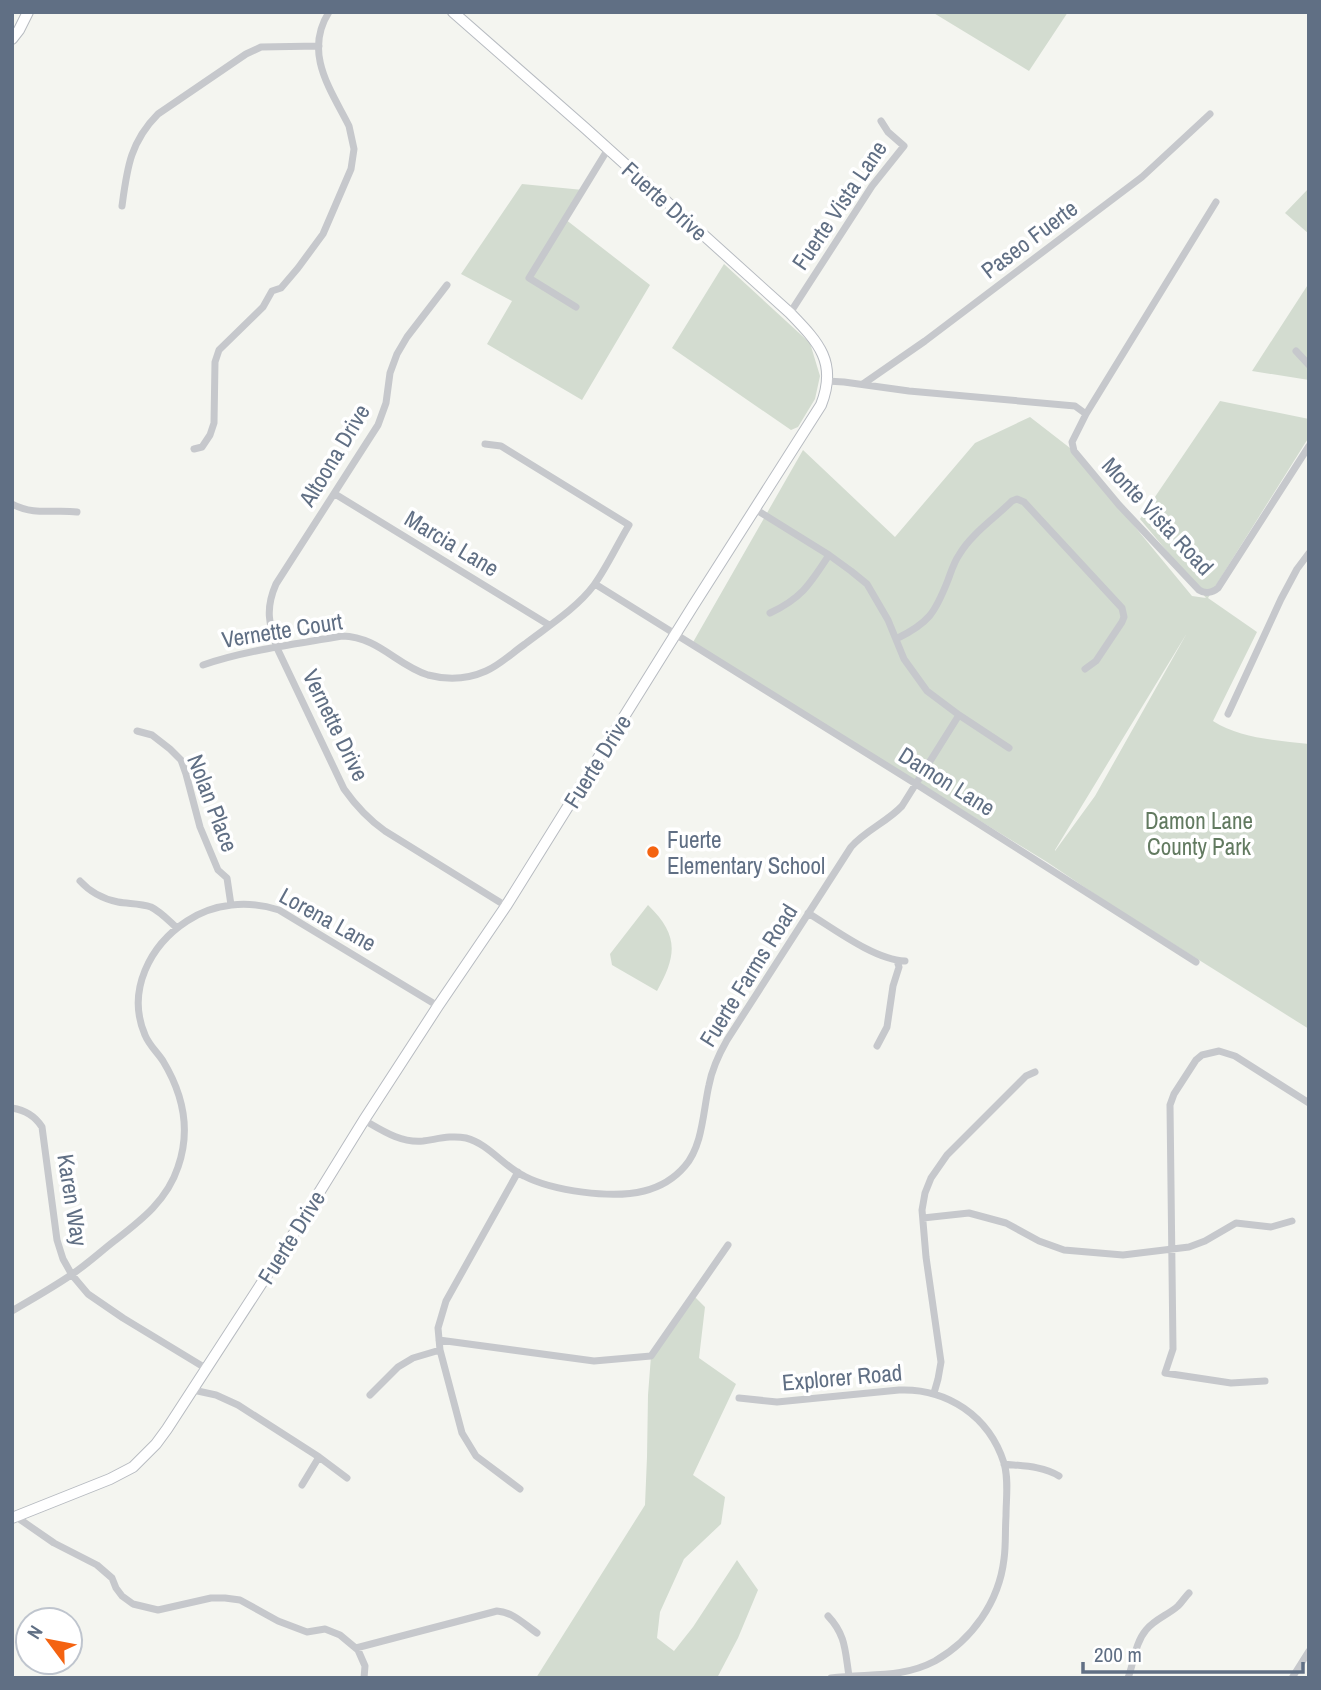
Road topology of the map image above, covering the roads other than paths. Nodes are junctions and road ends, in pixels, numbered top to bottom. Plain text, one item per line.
1 (28, 12) edge
2 (329, 12) edge
3 (453, 12) edge
4 (12, 39) edge
5 (319, 46) junction
6 (1210, 114) dead end
7 (881, 121) dead end
8 (608, 149) junction
9 (1216, 202) dead end
10 (122, 206) dead end
11 (447, 285) dead end
12 (576, 307) dead end
13 (790, 313) junction
14 (1296, 351) dead end
15 (1309, 365) edge
16 (827, 381) junction
17 (863, 384) junction
18 (1086, 414) junction
19 (485, 444) dead end
20 (1309, 446) edge
21 (194, 449) dead end
22 (335, 494) junction
23 (12, 504) edge
24 (755, 509) junction
25 (77, 512) dead end
26 (1309, 553) edge
27 (829, 555) junction
28 (595, 584) junction
29 (770, 613) dead end
30 (549, 625) junction
31 (676, 633) junction
32 (896, 639) junction
33 (277, 648) junction
34 (203, 665) dead end
35 (1085, 669) dead end
36 (1228, 714) dead end
37 (958, 715) junction
38 (137, 731) dead end
39 (1009, 748) dead end
40 (916, 784) junction
41 (80, 881) dead end
42 (231, 905) junction
43 (506, 906) junction
44 (808, 913) junction
45 (177, 928) junction
46 (1196, 962) dead end
47 (438, 1006) junction
48 (877, 1046) dead end
49 (1035, 1072) dead end
50 (1309, 1103) edge
51 (12, 1108) edge
52 (364, 1120) junction
53 (518, 1172) junction
54 (923, 1218) junction
55 (1292, 1221) dead end
56 (728, 1245) dead end
57 (1172, 1249) junction
58 (72, 1275) junction
59 (12, 1311) edge
60 (439, 1340) junction
61 (440, 1350) junction
62 (207, 1368) junction
63 (1265, 1381) dead end
64 (193, 1390) junction
65 (934, 1393) junction
66 (370, 1395) dead end
67 (739, 1398) dead end
68 (319, 1457) junction
69 (1004, 1464) junction
70 (1059, 1476) dead end
71 (346, 1478) dead end
72 (302, 1485) dead end
73 (520, 1489) dead end
74 (14, 1517) edge
75 (1189, 1593) dead end
76 (828, 1616) dead end
77 (537, 1633) dead end
78 (356, 1648) junction
79 (1309, 1651) edge
80 (921, 1667) junction
81 (849, 1675) junction
82 (364, 1678) edge
83 (831, 1678) edge
84 (926, 1678) edge
85 (1128, 1678) edge
86 (1292, 1678) edge

1 - 4 street
2 - 5 street
3 - 8 street, Fuerte Drive
5 - 10 street
5 - 21 street
6 - 17 street, Paseo Fuerte
7 - 13 street, Fuerte Vista Lane
8 - 12 street
8 - 13 street, Fuerte Drive
9 - 18 street, Monte Vista Road
11 - 22 street, Altoona Drive
13 - 16 street, Fuerte Drive
14 - 15 street
16 - 17 street
16 - 24 street, Fuerte Drive
17 - 18 street
18 - 20 street, Monte Vista Road
19 - 28 street, Vernette Court
22 - 30 street, Marcia Lane
22 - 33 street, Altoona Drive
23 - 25 street
24 - 27 street
24 - 31 street, Fuerte Drive
26 - 36 street
27 - 29 street
27 - 32 street
28 - 30 street, Vernette Court
28 - 31 street
30 - 33 street, Vernette Court
31 - 40 street, Damon Lane
31 - 43 street, Fuerte Drive
32 - 35 street
32 - 37 street
33 - 34 street, Vernette Court
33 - 43 street, Vernette Drive
37 - 39 street
37 - 40 street, Fuerte Farms Road
38 - 42 street, Nolan Place
40 - 44 street, Fuerte Farms Road
40 - 46 street, Damon Lane
41 - 45 street
42 - 45 street, Lorena Lane
42 - 47 street, Lorena Lane
43 - 47 street, Fuerte Drive
44 - 48 street
44 - 53 street, Fuerte Farms Road
45 - 58 street, Lorena Lane
47 - 52 street, Fuerte Drive
49 - 54 street
50 - 57 street
51 - 58 street, Karen Way
52 - 53 street, Fuerte Farms Road
52 - 62 street, Fuerte Drive
53 - 60 street
54 - 57 street
54 - 65 street
55 - 57 street
56 - 60 street
57 - 63 street
58 - 59 street, Lorena Lane
58 - 62 street, Karen Way
60 - 61 street
61 - 66 street
61 - 73 street
62 - 64 street, Fuerte Drive
64 - 68 street
64 - 74 street, Fuerte Drive
65 - 67 street, Explorer Road
65 - 69 street, Explorer Road
68 - 71 street
68 - 72 street
69 - 70 street
69 - 80 street, Explorer Road
74 - 78 street
75 - 85 street
76 - 81 street
77 - 78 street
78 - 82 street
79 - 86 street
80 - 81 street, Explorer Road
80 - 84 street
81 - 83 street, Explorer Road

